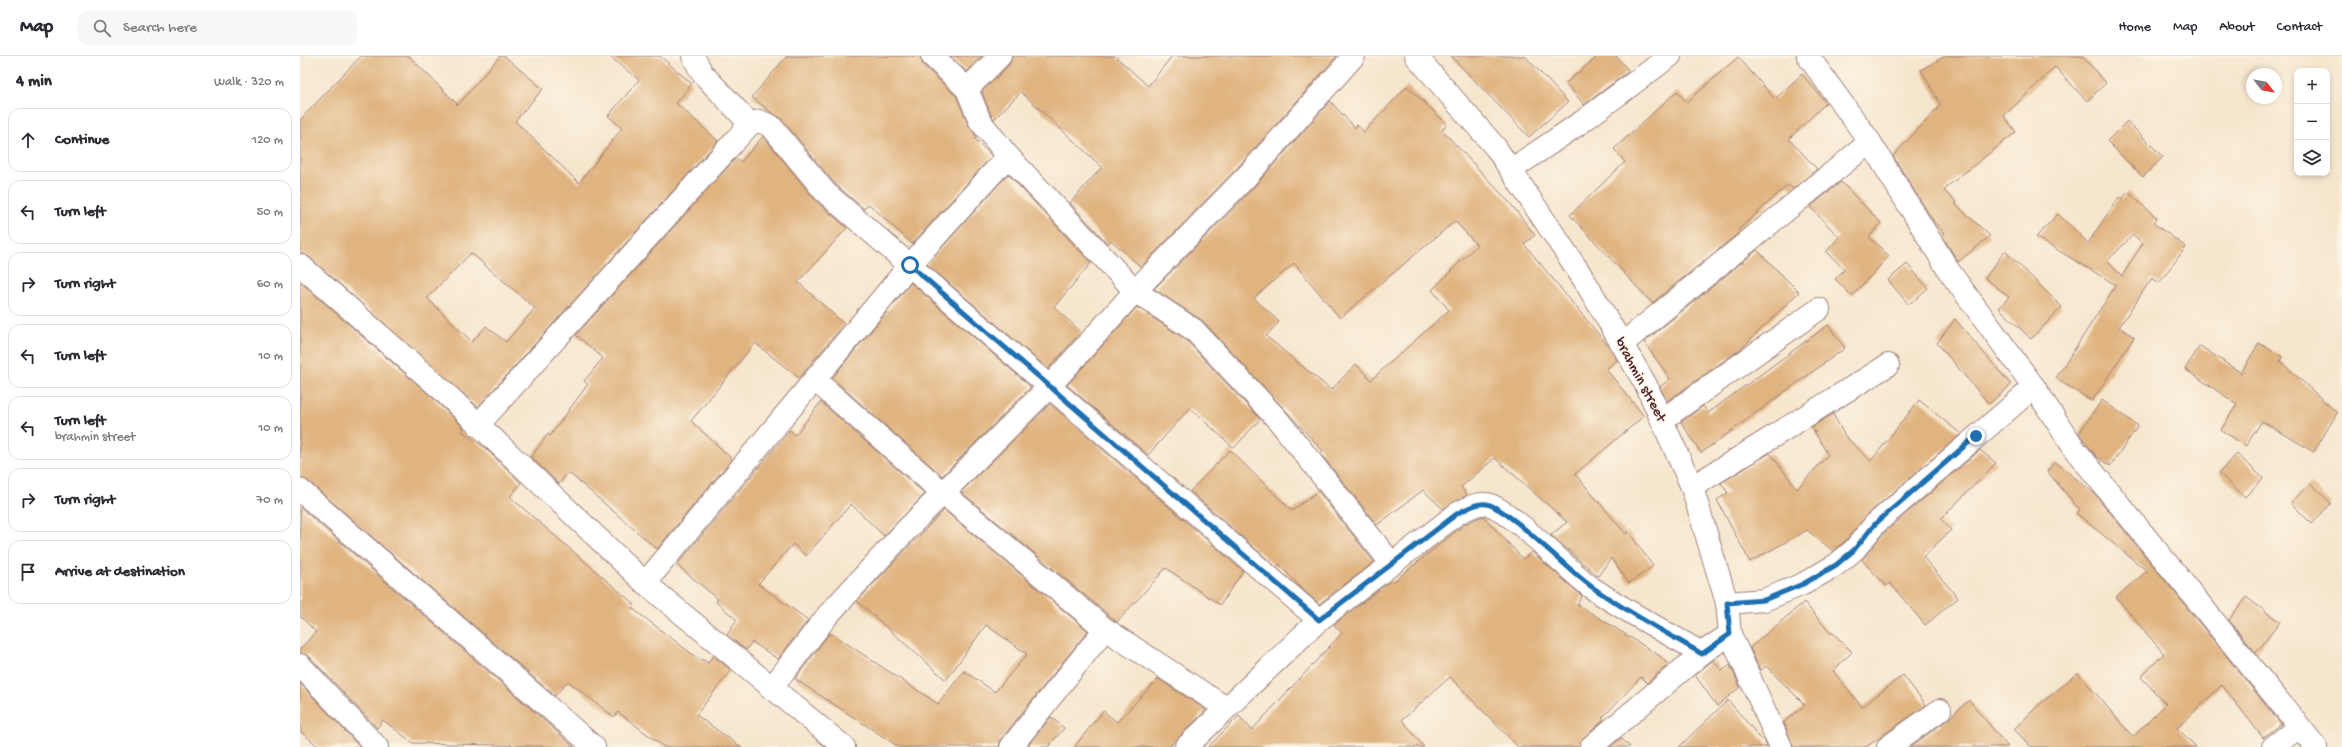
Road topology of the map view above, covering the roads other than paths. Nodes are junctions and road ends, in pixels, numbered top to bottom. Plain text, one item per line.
1 (694, 56) edge
2 (932, 56) edge
3 (1000, 56) edge
4 (1354, 56) edge
5 (1670, 56) edge
6 (1808, 56) edge
7 (1418, 57) edge
8 (967, 89) junction
9 (750, 124) junction
10 (1870, 142) junction
11 (1008, 156) junction
12 (1511, 170) junction
13 (300, 265) edge
14 (910, 265) junction
15 (1135, 291) junction
16 (1819, 309) dead end
17 (1622, 344) junction
18 (1888, 365) dead end
19 (815, 380) junction
20 (1049, 387) junction
21 (2034, 387) junction
22 (1662, 420) junction
23 (478, 425) junction
24 (1692, 487) junction
25 (300, 490) edge
26 (943, 493) junction
27 (1392, 564) junction
28 (645, 583) junction
29 (1727, 603) junction
30 (1319, 620) junction
31 (1105, 629) junction
32 (1730, 634) junction
33 (1702, 654) junction
34 (300, 666) edge
35 (771, 689) junction
36 (1226, 708) junction
37 (1940, 710) dead end
38 (2299, 727) junction
39 (377, 747) edge
40 (594, 747) edge
41 (844, 747) edge
42 (1011, 747) edge
43 (1186, 747) edge
44 (1591, 747) edge
45 (1781, 747) edge
46 (1888, 747) edge
47 (2273, 747) edge
48 (2316, 747) edge

1 - 9 street
2 - 8 street
3 - 8 street
4 - 15 street
5 - 12 street
6 - 10 street
7 - 12 street, brahmin street
8 - 11 street
9 - 14 street
9 - 23 street
10 - 17 street
10 - 21 street
11 - 14 street
11 - 15 street
12 - 17 street, brahmin street
13 - 23 street
14 - 19 street
14 - 20 street
15 - 20 street
15 - 27 street
16 - 22 street
17 - 22 street, brahmin street
18 - 24 street
19 - 26 street
19 - 28 street
20 - 26 street
20 - 30 street
21 - 29 street
21 - 38 street
22 - 24 street, brahmin street
23 - 28 street
24 - 29 street, brahmin street
25 - 40 street
26 - 31 street
26 - 35 street
27 - 30 street
27 - 33 street
28 - 35 street
29 - 32 street, brahmin street
30 - 36 street
31 - 36 street
31 - 42 street
32 - 33 street
32 - 45 street, brahmin street
33 - 44 street
34 - 39 street
35 - 41 street
36 - 43 street
37 - 46 street
38 - 47 street
38 - 48 street

